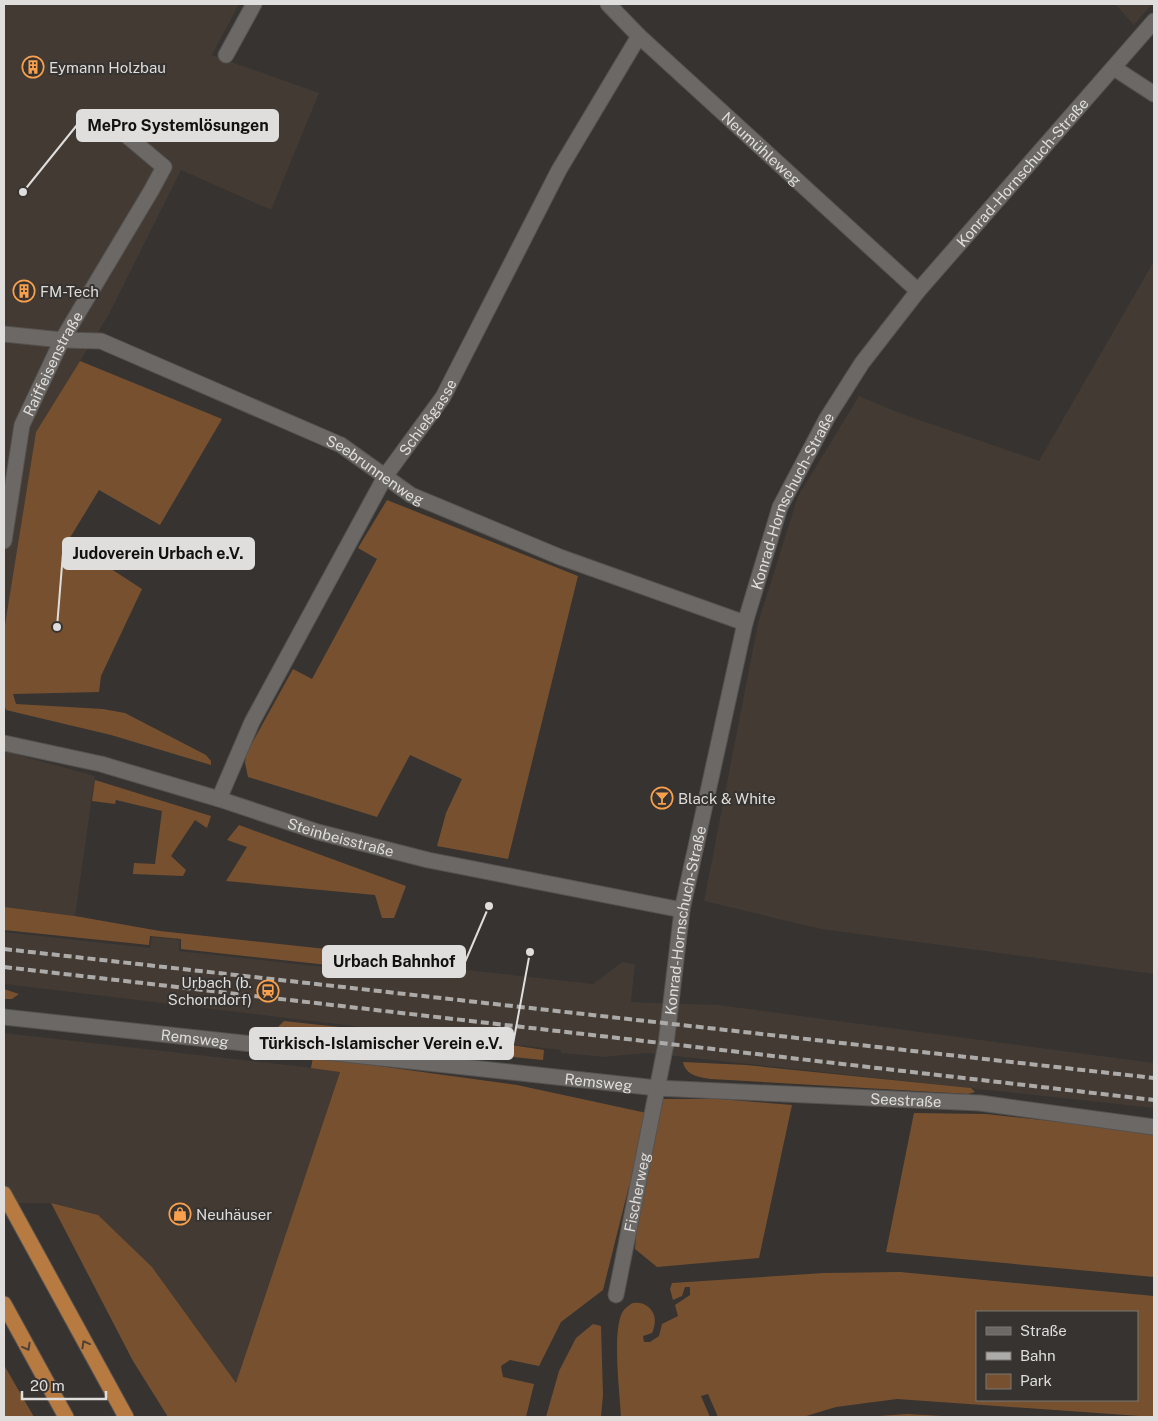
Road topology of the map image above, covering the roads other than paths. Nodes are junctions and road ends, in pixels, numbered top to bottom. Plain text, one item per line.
1 (254, 4) edge
2 (608, 4) edge
3 (1154, 21) edge
4 (640, 36) junction
5 (226, 55) dead end
6 (1114, 68) junction
7 (1154, 94) edge
8 (126, 135) dead end
9 (918, 291) junction
10 (4, 334) edge
11 (62, 340) junction
12 (386, 475) junction
13 (4, 541) edge
14 (746, 623) junction
15 (4, 743) edge
16 (220, 799) junction
17 (682, 910) junction
18 (4, 1017) edge
19 (657, 1088) junction
20 (1154, 1127) edge
21 (4, 1194) edge
22 (616, 1295) dead end
23 (4, 1304) edge
24 (66, 1417) edge
25 (126, 1417) edge

1 - 5 street
2 - 4 street, Neumühleweg
3 - 6 street, Konrad-Hornschuch-Straße
4 - 9 street, Neumühleweg
4 - 12 street, Schießgasse
6 - 7 street
6 - 9 street, Konrad-Hornschuch-Straße
8 - 11 street, Raiffeisenstraße
9 - 14 street, Konrad-Hornschuch-Straße
10 - 11 street, Seebrunnenweg
11 - 12 street, Seebrunnenweg
11 - 13 street, Raiffeisenstraße
12 - 14 street, Seebrunnenweg
12 - 16 street, Schießgasse
14 - 17 street, Konrad-Hornschuch-Straße
15 - 16 street, Steinbeisstraße
16 - 17 street, Steinbeisstraße
17 - 19 street, Konrad-Hornschuch-Straße
18 - 19 street, Remsweg
19 - 20 street, Seestraße
19 - 22 street, Fischerweg
25 -> 21 highway
23 -> 24 highway

